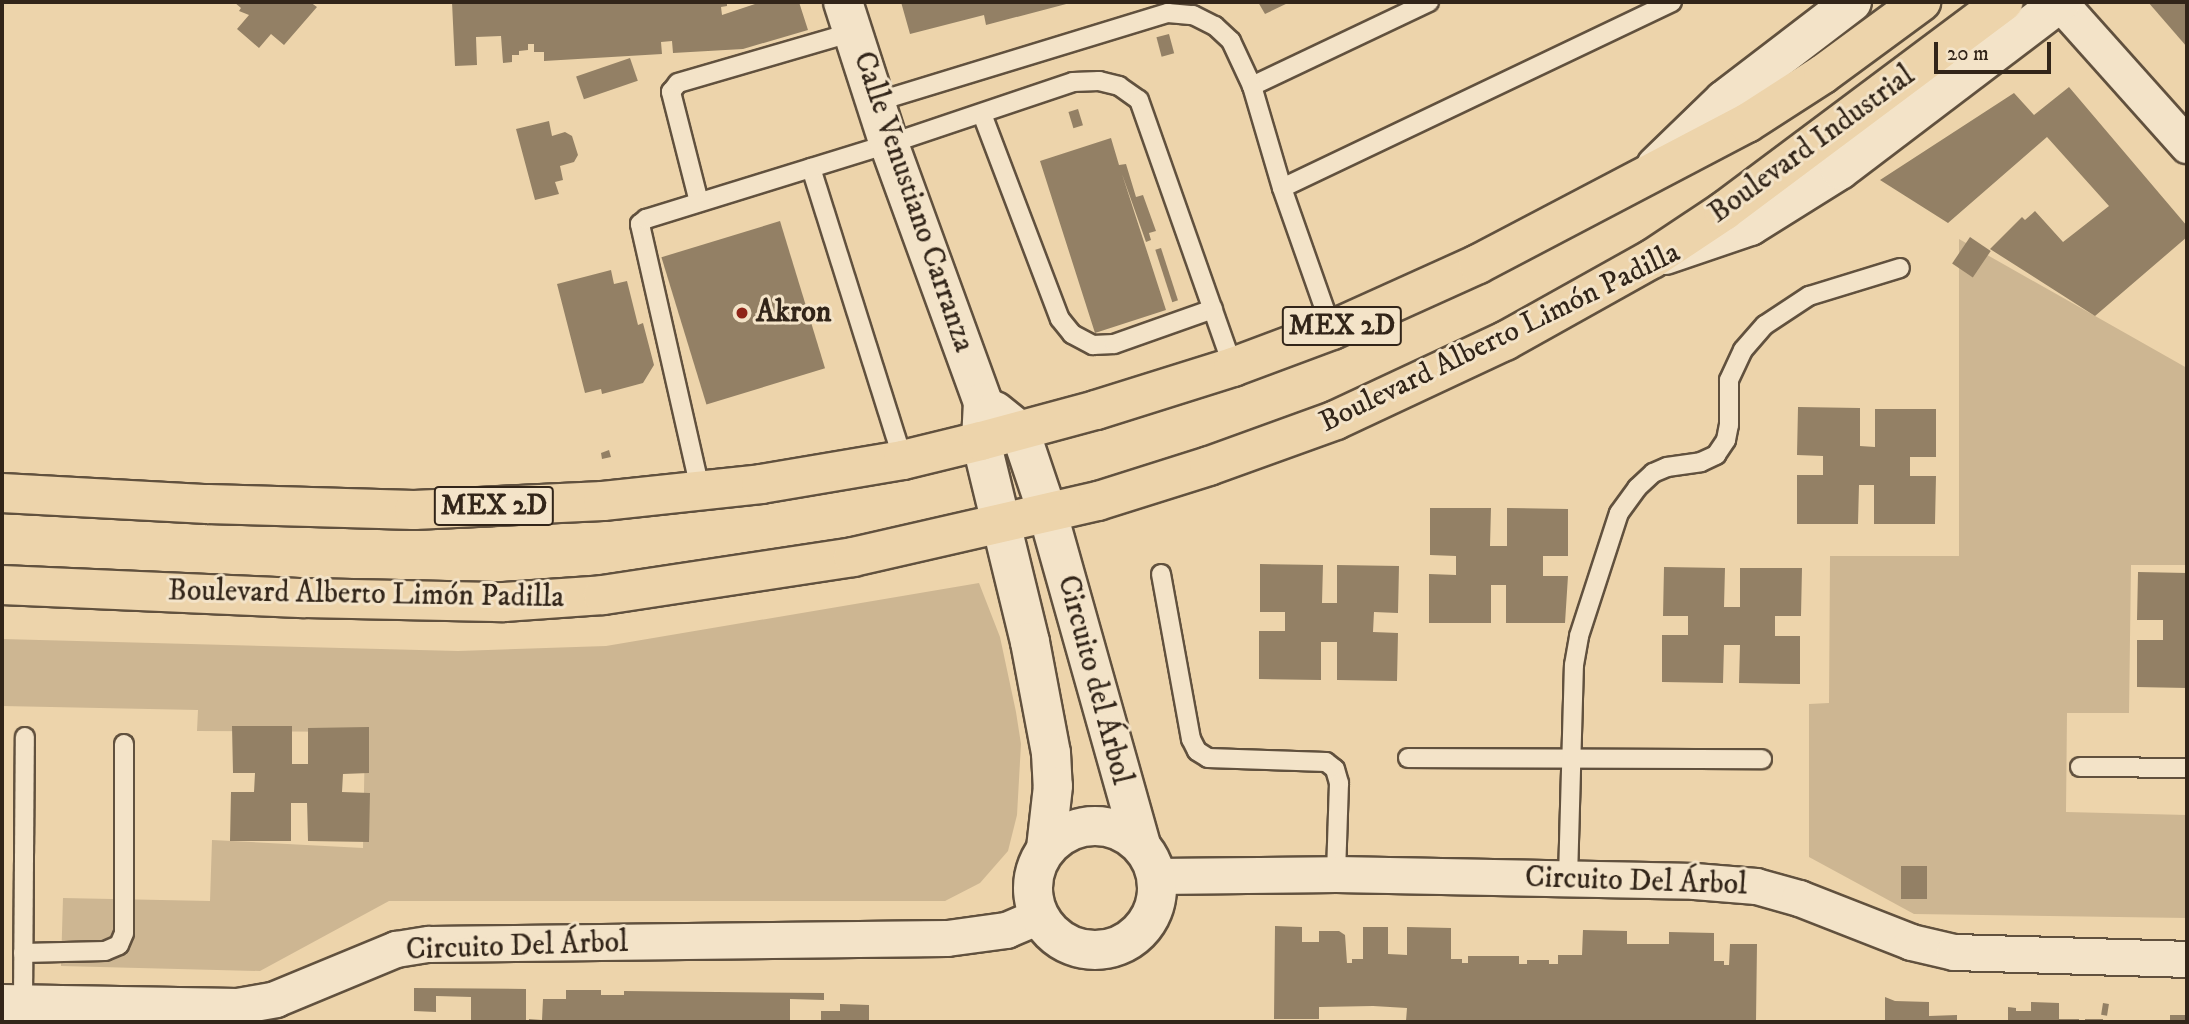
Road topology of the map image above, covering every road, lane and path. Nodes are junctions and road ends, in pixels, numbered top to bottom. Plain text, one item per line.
1 (1429, 2) edge
2 (1672, 2) edge
3 (1852, 2) edge
4 (1921, 2) edge
5 (2003, 2) edge
6 (2061, 2) edge
7 (849, 17) edge
8 (1252, 86) junction
9 (876, 102) junction
10 (982, 114) junction
11 (889, 144) junction
12 (2187, 145) edge
13 (810, 168) junction
14 (1646, 176) junction
15 (1282, 188) junction
16 (699, 202) junction
17 (1652, 259) junction
18 (1900, 268) dead end
19 (1213, 309) junction
20 (1332, 330) junction
21 (1233, 367) junction
22 (982, 402) junction
23 (1020, 431) junction
24 (981, 441) junction
25 (903, 460) junction
26 (2, 493) edge
27 (701, 493) junction
28 (1048, 514) junction
29 (1003, 525) junction
30 (1161, 574) dead end
31 (2, 585) edge
32 (25, 737) dead end
33 (124, 744) dead end
34 (1408, 758) dead end
35 (1570, 759) junction
36 (1762, 759) dead end
37 (2080, 767) dead end
38 (2187, 768) edge
39 (1046, 848) junction
40 (1149, 860) junction
41 (1336, 874) junction
42 (1568, 878) junction
43 (1039, 916) junction
44 (23, 953) junction
45 (2187, 959) edge
46 (13, 1002) edge

1 - 8 lane
2 - 15 lane
3 - 14 street
4 - 14 highway, Boulevard Industrial / MEX 2D
5 - 17 highway, Boulevard Industrial / MEX 2D
6 - 12 street
6 - 17 street, Boulevard Alberto Limón Padilla
7 - 9 street, Calle Venustiano Carranza
7 - 16 lane
8 - 9 lane
8 - 15 lane
9 - 11 street, Calle Venustiano Carranza
10 - 11 lane
10 - 19 lane
10 - 19 lane
11 - 13 lane
11 - 22 street, Calle Venustiano Carranza
13 - 16 lane
13 - 25 lane
14 - 20 highway, MEX 2D
15 - 20 lane
16 - 27 lane
17 - 28 highway, Boulevard Alberto Limón Padilla / MEX 2D
18 - 35 lane
19 - 21 lane
20 - 21 highway, MEX 2D
21 - 23 highway, MEX 2D
22 - 23 street
22 - 24 street, Calle Venustiano Carranza
23 - 24 highway, MEX 2D
23 - 28 street
24 - 25 highway, MEX 2D
24 - 29 street, Calle Venustiano Carranza
25 - 27 highway, MEX 2D
26 - 27 highway, MEX 2D
28 - 29 highway, Boulevard Alberto Limón Padilla / MEX 2D
28 - 40 street, Circuito del Árbol
29 - 31 highway, Boulevard Alberto Limón Padilla / MEX 2D
29 - 39 street, Circuito del Árbol
30 - 41 lane
32 - 44 lane
33 - 44 lane
34 - 35 lane
35 - 36 lane
35 - 42 lane
37 - 38 lane
39 - 40 street
39 - 43 street
40 - 41 street, Circuito Del Árbol
40 - 43 street
41 - 42 street, Circuito Del Árbol
42 - 45 street, Circuito Del Árbol
43 - 46 street, Circuito Del Árbol
44 - 46 lane

